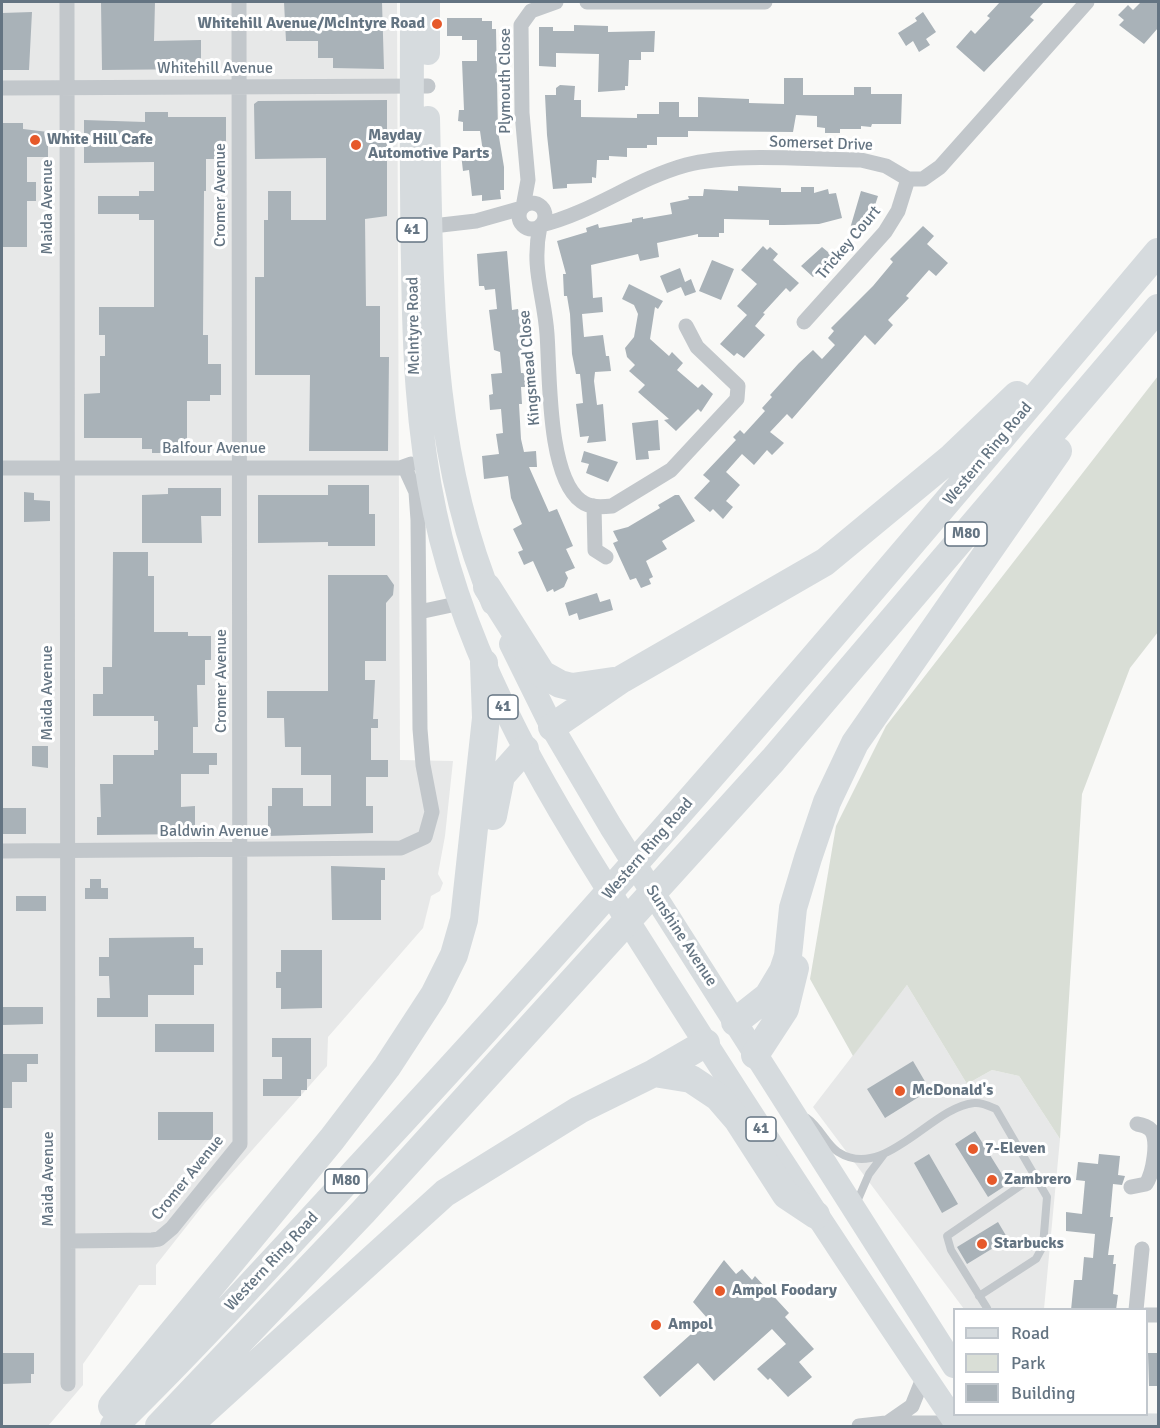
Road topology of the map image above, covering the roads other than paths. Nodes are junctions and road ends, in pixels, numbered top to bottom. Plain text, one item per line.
1 (67, 2) edge
2 (239, 2) edge
3 (412, 2) edge
4 (428, 2) edge
5 (556, 2) edge
6 (587, 2) edge
7 (765, 2) edge
8 (1087, 2) edge
9 (420, 86) junction
10 (239, 87) junction
11 (2, 88) edge
12 (67, 88) junction
13 (908, 179) junction
14 (528, 180) junction
15 (540, 206) junction
16 (523, 207) junction
17 (588, 207) junction
18 (476, 221) junction
19 (523, 225) junction
20 (540, 225) junction
21 (421, 227) junction
22 (535, 248) junction
23 (1158, 250) edge
24 (1158, 309) edge
25 (804, 322) dead end
26 (686, 326) dead end
27 (450, 456) junction
28 (415, 463) junction
29 (239, 467) junction
30 (2, 468) edge
31 (65, 468) junction
32 (456, 483) junction
33 (594, 506) junction
34 (606, 557) dead end
35 (487, 587) junction
36 (461, 603) junction
37 (419, 612) junction
38 (484, 663) junction
39 (622, 679) junction
40 (552, 727) junction
41 (525, 749) junction
42 (424, 837) joint
43 (66, 850) junction
44 (240, 850) junction
45 (2, 851) edge
46 (808, 858) junction
47 (464, 921) junction
48 (735, 1022) junction
49 (706, 1043) junction
50 (755, 1055) junction
51 (654, 1073) junction
52 (788, 1105) junction
53 (1137, 1124) dead end
54 (885, 1153) junction
55 (1156, 1161) edge
56 (1036, 1175) junction
57 (1131, 1187) dead end
58 (855, 1207) junction
59 (816, 1215) junction
60 (68, 1241) junction
61 (1142, 1249) dead end
62 (979, 1296) junction
63 (987, 1308) edge
64 (1136, 1308) edge
65 (930, 1324) junction
66 (953, 1348) edge
67 (953, 1363) edge
68 (924, 1376) junction
69 (68, 1384) dead end
70 (1024, 1418) edge
71 (989, 1421) edge
72 (886, 1423) junction
73 (1158, 1424) edge
74 (957, 1425) edge
75 (97, 1426) edge
76 (114, 1426) edge
77 (159, 1426) edge
78 (188, 1426) edge
79 (859, 1426) edge

1 - 12 street, Maida Avenue
2 - 10 street, Cromer Avenue
3 - 9 main road, McIntyre Road / 41
4 - 9 main road, McIntyre Road / 41
5 - 14 street, Plymouth Close
6 - 7 street
8 - 13 street
9 - 10 street, Whitehill Avenue
9 - 21 main road, McIntyre Road / 41
10 - 12 street, Whitehill Avenue
10 - 29 street, Cromer Avenue
11 - 12 street, Whitehill Avenue
12 - 31 street, Maida Avenue
13 - 17 street, Somerset Drive
13 - 25 street, Trickey Court
14 - 15 street, Plymouth Close
14 - 16 street, Plymouth Close
15 - 16 street
15 - 17 street, Somerset Drive
15 - 20 street
16 - 18 street
16 - 19 street
17 - 20 street, Somerset Drive
18 - 19 street
18 - 21 street
19 - 20 street
19 - 22 street, Kingsmead Close
20 - 22 street, Kingsmead Close
21 - 27 main road, McIntyre Road / 41
21 - 28 main road, McIntyre Road / 41
22 - 33 street, Kingsmead Close
23 - 39 highway
23 - 76 highway, Western Ring Road / M80
24 - 46 highway
24 - 77 highway, Western Ring Road / M80
26 - 33 street
27 - 28 main road
27 - 32 main road, McIntyre Road / 41
28 - 29 street, Balfour Avenue
28 - 36 main road, McIntyre Road / 41
28 - 37 street, McIntyre Road
29 - 31 street, Balfour Avenue
29 - 44 street, Cromer Avenue
30 - 31 street, Balfour Avenue
31 - 43 street, Maida Avenue
32 - 35 main road, Sunshine Avenue / 41
32 - 36 main road
33 - 34 street
35 - 39 highway
35 - 40 main road, Sunshine Avenue / 41
36 - 37 street
36 - 38 main road, 41
37 - 42 street, McIntyre Road
38 - 41 main road, 41
38 - 47 highway
39 - 40 highway
40 - 41 main road
40 - 48 main road, Sunshine Avenue / 41
41 - 47 highway
41 - 49 main road, 41
42 - 44 street, Baldwin Avenue
43 - 44 street, Baldwin Avenue
43 - 45 street, Baldwin Avenue
43 - 60 street, Maida Avenue
44 - 60 street, Cromer Avenue
46 - 48 highway
46 - 50 highway
47 - 75 highway
48 - 49 main road
48 - 50 main road, Sunshine Avenue / 41
49 - 51 highway
49 - 59 main road, 41
50 - 52 main road, Sunshine Avenue / 41
51 - 59 highway
51 - 78 highway
52 - 54 lane
52 - 58 main road, Sunshine Avenue / 41
53 - 55 street
54 - 56 lane
54 - 58 lane
55 - 57 street
56 - 62 lane
56 - 62 lane
58 - 65 main road, Sunshine Avenue / 41
59 - 68 main road, 41
60 - 69 street, Maida Avenue
61 - 64 street
62 - 63 lane
65 - 66 main road
65 - 67 main road, Sunshine Avenue / 41
68 - 72 street
68 - 74 main road, 41
70 - 71 main road
70 - 73 main road
71 - 74 main road
72 - 74 street
72 - 79 street

